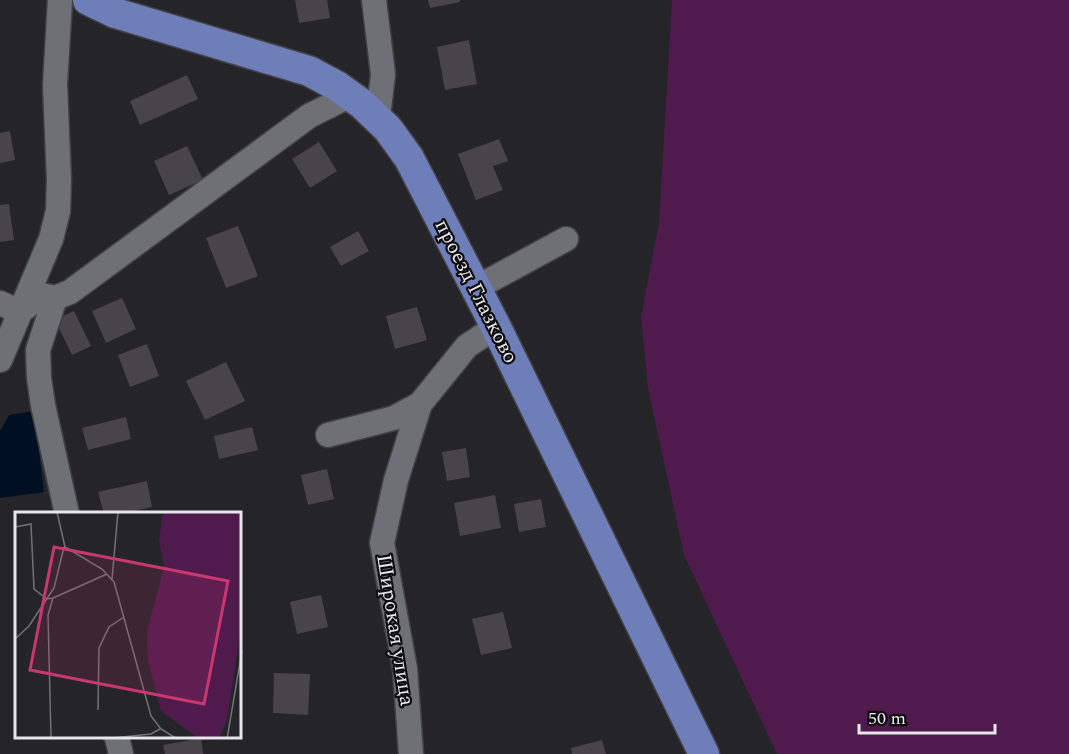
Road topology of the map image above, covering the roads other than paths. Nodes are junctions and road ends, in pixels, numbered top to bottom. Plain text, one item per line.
1 (60, 0) edge
2 (88, 0) edge
3 (374, 0) edge
4 (351, 95) junction
5 (378, 118) junction
6 (566, 239) dead end
7 (476, 288) junction
8 (55, 298) junction
9 (10, 308) edge
10 (496, 327) junction
11 (0, 360) edge
12 (420, 404) junction
13 (328, 435) dead end
14 (67, 512) edge
15 (117, 739) edge
16 (121, 754) edge
17 (411, 754) edge
18 (704, 754) edge

1 - 9 street
2 - 4 main road, проезд Глазково
3 - 5 street
4 - 5 main road, проезд Глазково
4 - 8 street
5 - 7 main road, проезд Глазково
6 - 7 street
7 - 10 main road, проезд Глазково
8 - 9 street
8 - 14 street
9 - 11 street
10 - 12 street, Широкая улица
10 - 18 main road, проезд Глазково
12 - 13 street
12 - 17 street, Широкая улица
15 - 16 street

